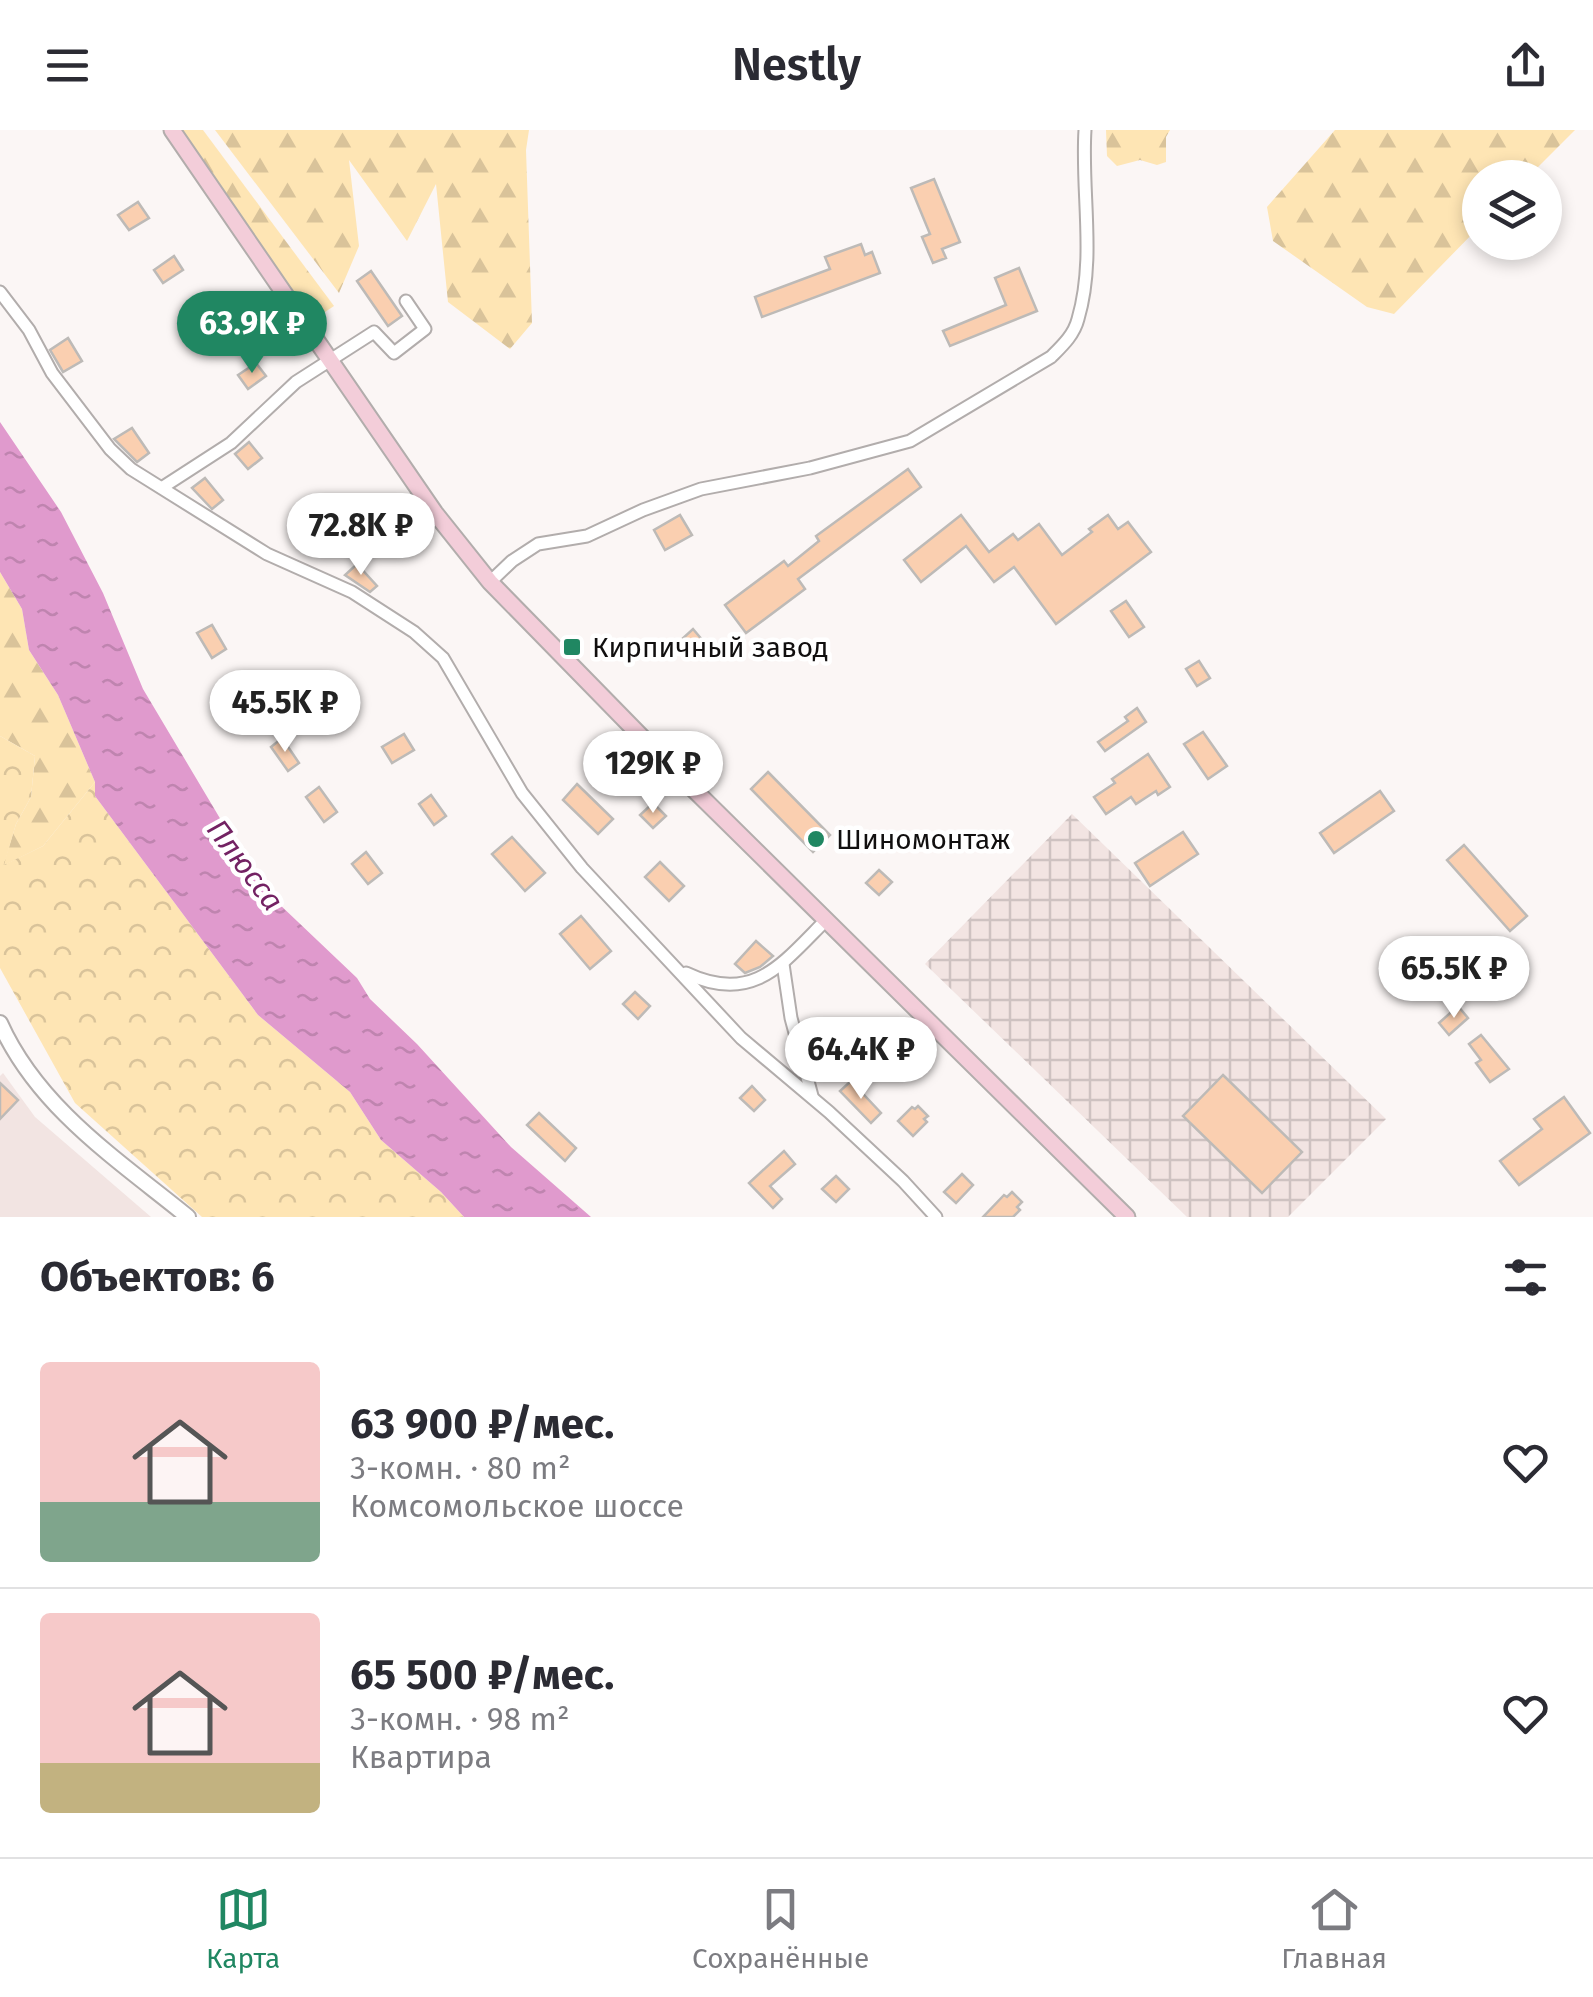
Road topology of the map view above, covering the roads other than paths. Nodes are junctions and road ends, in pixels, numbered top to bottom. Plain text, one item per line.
1 (172, 130) edge
2 (1085, 130) edge
3 (0, 292) edge
4 (406, 301) dead end
5 (328, 360) junction
6 (163, 487) junction
7 (490, 582) junction
8 (826, 920) junction
9 (784, 962) junction
10 (682, 972) junction
11 (0, 1023) edge
12 (812, 1098) junction
13 (188, 1217) edge
14 (936, 1217) edge
15 (1128, 1217) edge

1 - 5 main road
2 - 7 street
3 - 6 street
4 - 5 street
5 - 6 street
5 - 7 main road
6 - 10 street
7 - 8 main road
8 - 9 street
8 - 15 main road
9 - 10 street
9 - 12 street
10 - 12 street
11 - 13 street
12 - 14 street

